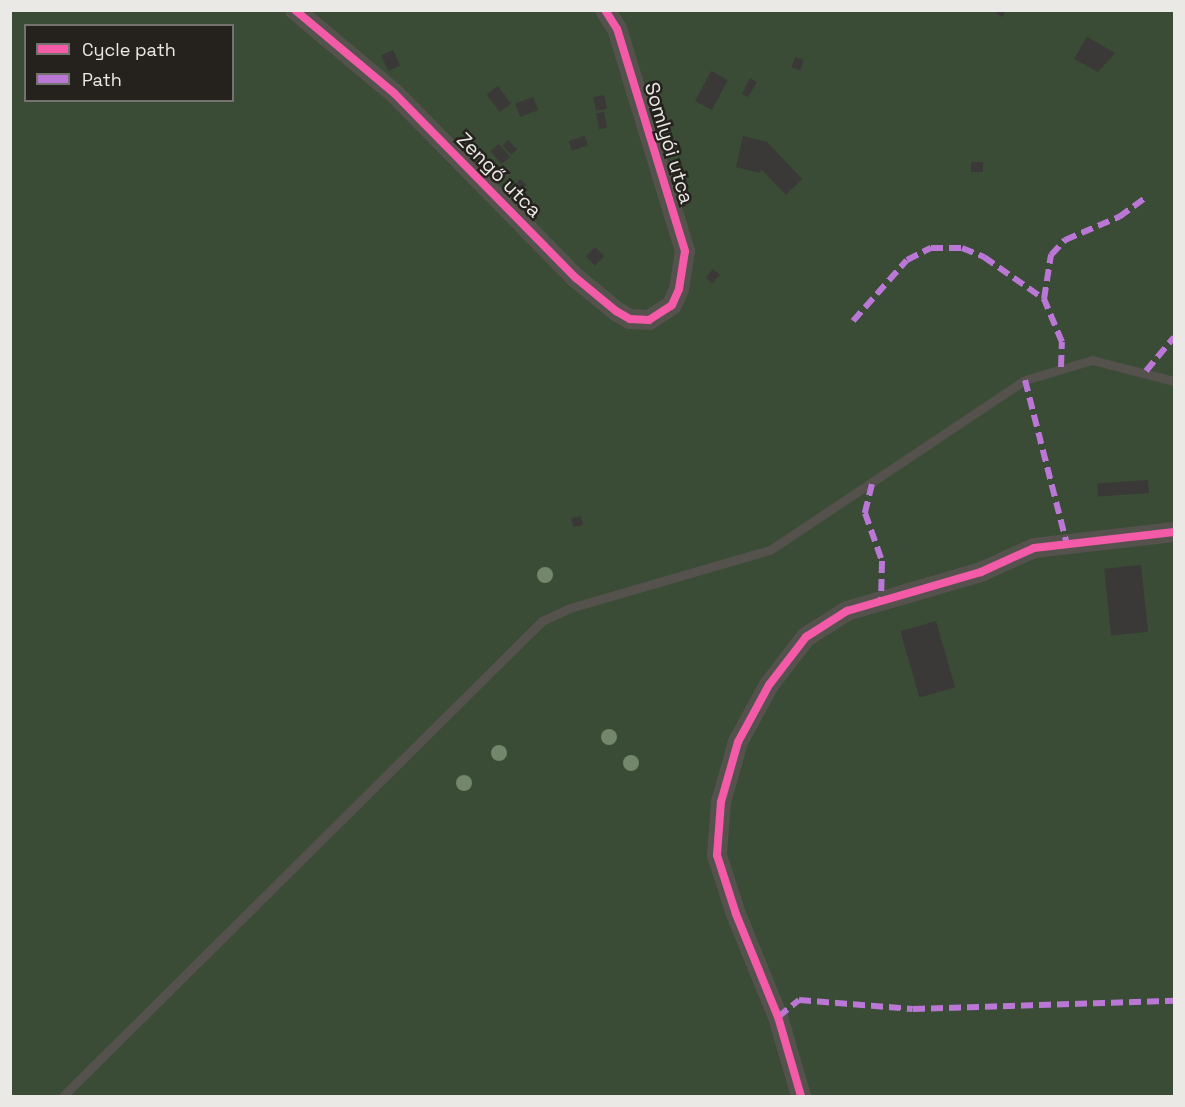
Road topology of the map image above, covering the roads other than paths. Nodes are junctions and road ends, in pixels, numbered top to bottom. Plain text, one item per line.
1 (295, 10) edge
2 (606, 10) edge
3 (679, 289) joint
4 (1174, 381) edge
5 (1174, 532) edge
6 (63, 1096) edge
7 (801, 1096) edge

1 - 3 street, Zengő utca
2 - 3 street, Somlyói utca
4 - 6 lane
5 - 7 street

